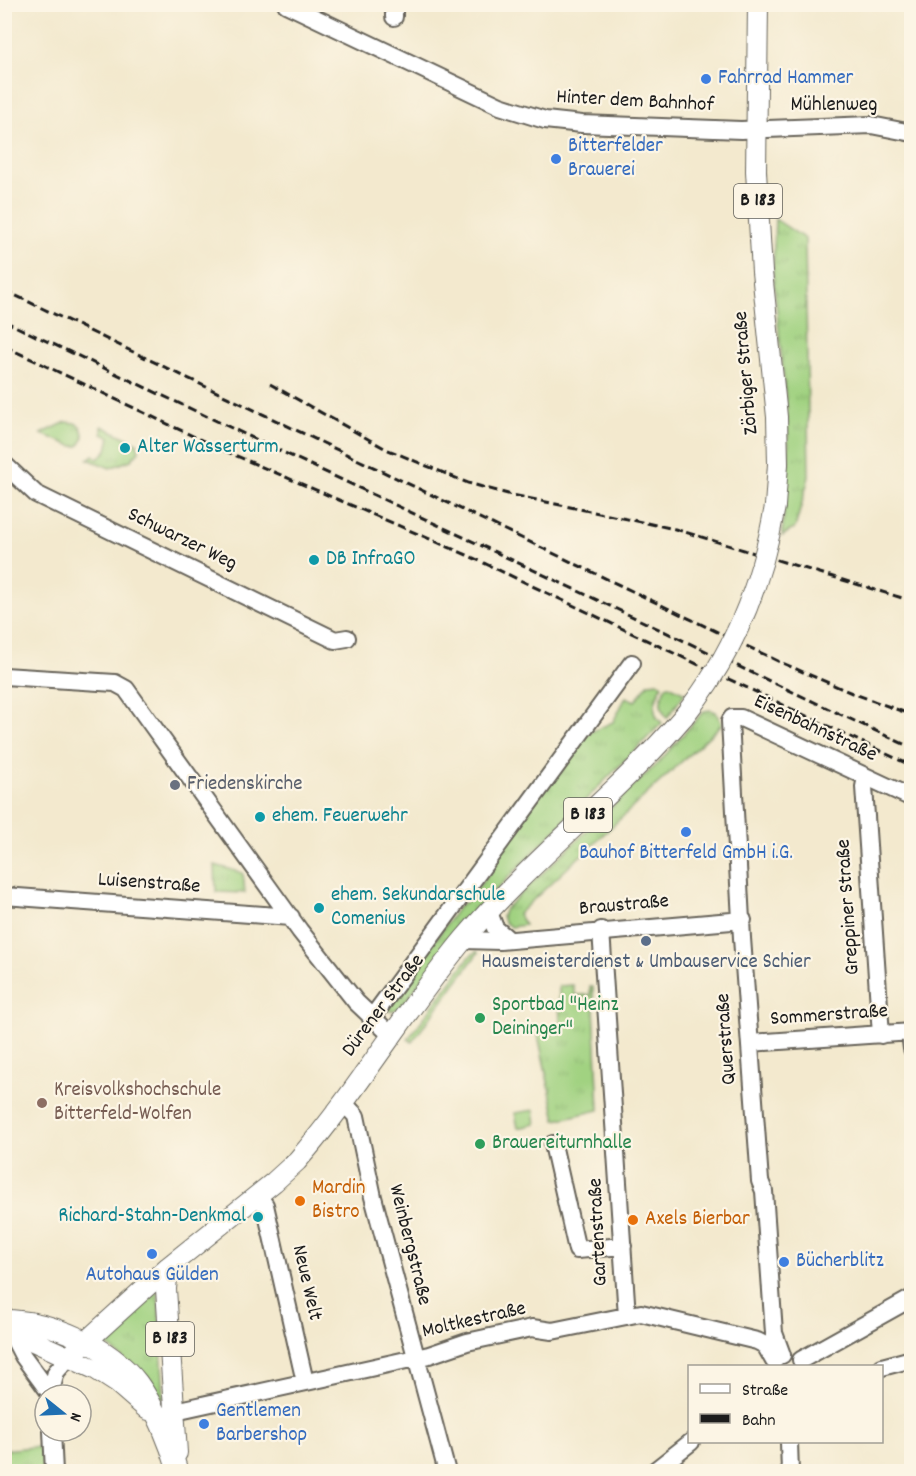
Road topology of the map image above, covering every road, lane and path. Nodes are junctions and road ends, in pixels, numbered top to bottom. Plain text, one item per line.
1 (286, 4) edge
2 (758, 4) edge
3 (755, 129) junction
4 (912, 133) edge
5 (4, 464) edge
6 (347, 638) dead end
7 (632, 663) dead end
8 (4, 676) edge
9 (684, 716) joint
10 (732, 718) joint
11 (866, 777) junction
12 (912, 798) edge
13 (4, 896) edge
14 (489, 912) junction
15 (291, 917) junction
16 (743, 920) junction
17 (601, 930) junction
18 (508, 939) junction
19 (464, 940) junction
20 (371, 1019) junction
21 (881, 1035) junction
22 (392, 1036) junction
23 (911, 1038) edge
24 (750, 1043) junction
25 (344, 1102) junction
26 (554, 1144) dead end
27 (258, 1195) junction
28 (623, 1246) junction
29 (168, 1267) junction
30 (912, 1298) edge
31 (627, 1316) junction
32 (6, 1326) edge
33 (84, 1342) junction
34 (69, 1357) junction
35 (415, 1358) junction
36 (912, 1359) edge
37 (775, 1361) edge
38 (803, 1363) edge
39 (883, 1367) edge
40 (305, 1382) junction
41 (42, 1383) edge
42 (53, 1383) edge
43 (175, 1411) junction
44 (156, 1418) junction
45 (53, 1443) edge
46 (691, 1443) edge
47 (789, 1443) edge
48 (178, 1471) edge
49 (54, 1472) edge
50 (447, 1472) edge
51 (652, 1472) edge
52 (790, 1472) edge

1 - 3 street, Hinter dem Bahnhof
2 - 3 main road, Zörbiger Straße / B 183
3 - 4 street, Mühlenweg
3 - 9 main road, Zörbiger Straße / B 183, bridge
5 - 6 street, Schwarzer Weg
7 - 20 street, Dürener Straße
8 - 15 street
9 - 14 main road, Dürener Straße / B 183
10 - 11 street, Eisenbahnstraße
10 - 16 street, Querstraße
11 - 12 street, Eisenbahnstraße
11 - 21 street, Greppiner Straße
13 - 15 street, Luisenstraße
14 - 18 street
14 - 19 main road, Dürener Straße / B 183
15 - 20 street
16 - 17 street, Braustraße
16 - 24 street, Querstraße
17 - 18 street, Braustraße
17 - 28 street, Gartenstraße
18 - 19 street, Braustraße
19 - 22 main road, Dürener Straße / B 183
20 - 22 street
21 - 23 street, Sommerstraße
21 - 24 street, Sommerstraße
22 - 25 main road, Dürener Straße / B 183
24 - 37 street, Querstraße
25 - 27 main road, Dürener Straße / B 183
25 - 35 street, Weinbergstraße
26 - 28 street
27 - 29 main road, Dürener Straße / B 183
27 - 40 street, Neue Welt
28 - 31 street, Gartenstraße
29 - 33 main road, Dürener Straße / B 183
29 - 43 main road, B 183
30 - 38 street
31 - 35 street, Moltkestraße
31 - 37 street, Moltkestraße
32 - 33 main road
32 - 34 main road
32 - 41 street
33 - 34 main road, Dürener Straße / B 183
33 - 44 main road
34 - 42 street
34 - 44 main road
35 - 40 street, Moltkestraße
35 - 50 street, Weinbergstraße
36 - 39 street
37 - 38 street
40 - 43 street, Moltkestraße
43 - 48 main road, B 183
44 - 48 main road
45 - 49 street
46 - 51 street
47 - 52 street

